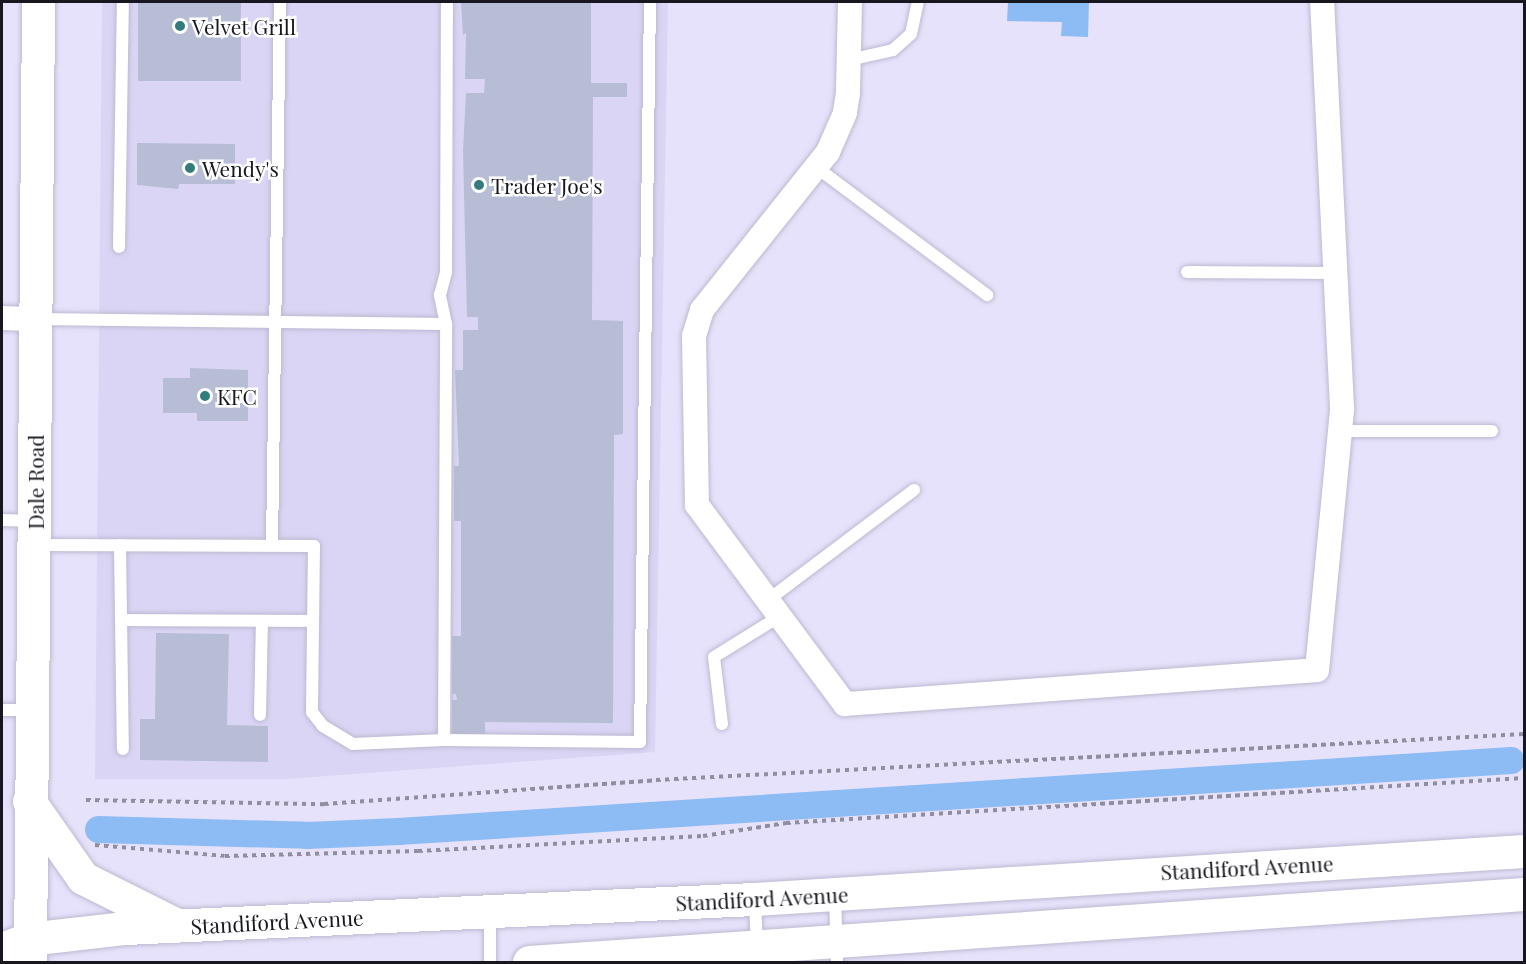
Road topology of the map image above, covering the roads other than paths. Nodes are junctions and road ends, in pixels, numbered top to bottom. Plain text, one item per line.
1 (38, 2) edge
2 (123, 2) edge
3 (280, 2) edge
4 (447, 2) edge
5 (650, 2) edge
6 (850, 2) edge
7 (918, 2) edge
8 (1322, 2) edge
9 (849, 60) junction
10 (816, 167) junction
11 (119, 247) dead end
12 (1187, 272) dead end
13 (1333, 273) junction
14 (987, 294) dead end
15 (2, 318) edge
16 (36, 319) junction
17 (275, 322) junction
18 (446, 324) junction
19 (1492, 430) dead end
20 (1340, 431) junction
21 (914, 490) dead end
22 (2, 520) edge
23 (35, 533) junction
24 (120, 545) junction
25 (272, 545) junction
26 (774, 608) junction
27 (121, 620) junction
28 (262, 621) junction
29 (312, 621) junction
30 (17, 710) edge
31 (260, 715) dead end
32 (722, 724) dead end
33 (444, 740) junction
34 (123, 749) dead end
35 (29, 801) junction
36 (1524, 851) edge
37 (835, 894) junction
38 (1524, 894) edge
39 (755, 899) junction
40 (490, 911) junction
41 (180, 926) junction
42 (15, 946) edge
43 (837, 951) edge
44 (757, 955) edge
45 (490, 963) edge
46 (529, 963) edge

1 - 16 main road, Dale Road
2 - 11 lane
3 - 17 lane
4 - 18 lane
5 - 33 lane
6 - 9 street
7 - 9 lane
8 - 13 street
9 - 10 street
10 - 14 lane
10 - 26 street
12 - 13 lane
13 - 20 street
15 - 16 street
16 - 17 lane
16 - 23 main road, Dale Road
17 - 18 lane
17 - 25 lane
18 - 33 lane
19 - 20 lane
20 - 26 street
21 - 26 lane
22 - 23 lane
23 - 24 lane
23 - 30 main road, Dale Road
24 - 25 lane
24 - 27 lane
25 - 29 lane
26 - 32 lane
27 - 28 lane
27 - 34 lane
28 - 29 lane
28 - 31 lane
29 - 33 lane
30 - 35 main road, Dale Road
35 - 41 main road
35 - 42 main road, Dale Road
36 - 37 main road, Standiford Avenue
37 - 39 main road, Standiford Avenue
37 - 43 lane
38 - 43 main road
39 - 40 main road, Standiford Avenue
39 - 44 lane
40 - 41 main road, Standiford Avenue
40 - 45 lane
41 - 42 main road, Standiford Avenue
43 - 44 main road
44 - 46 main road

